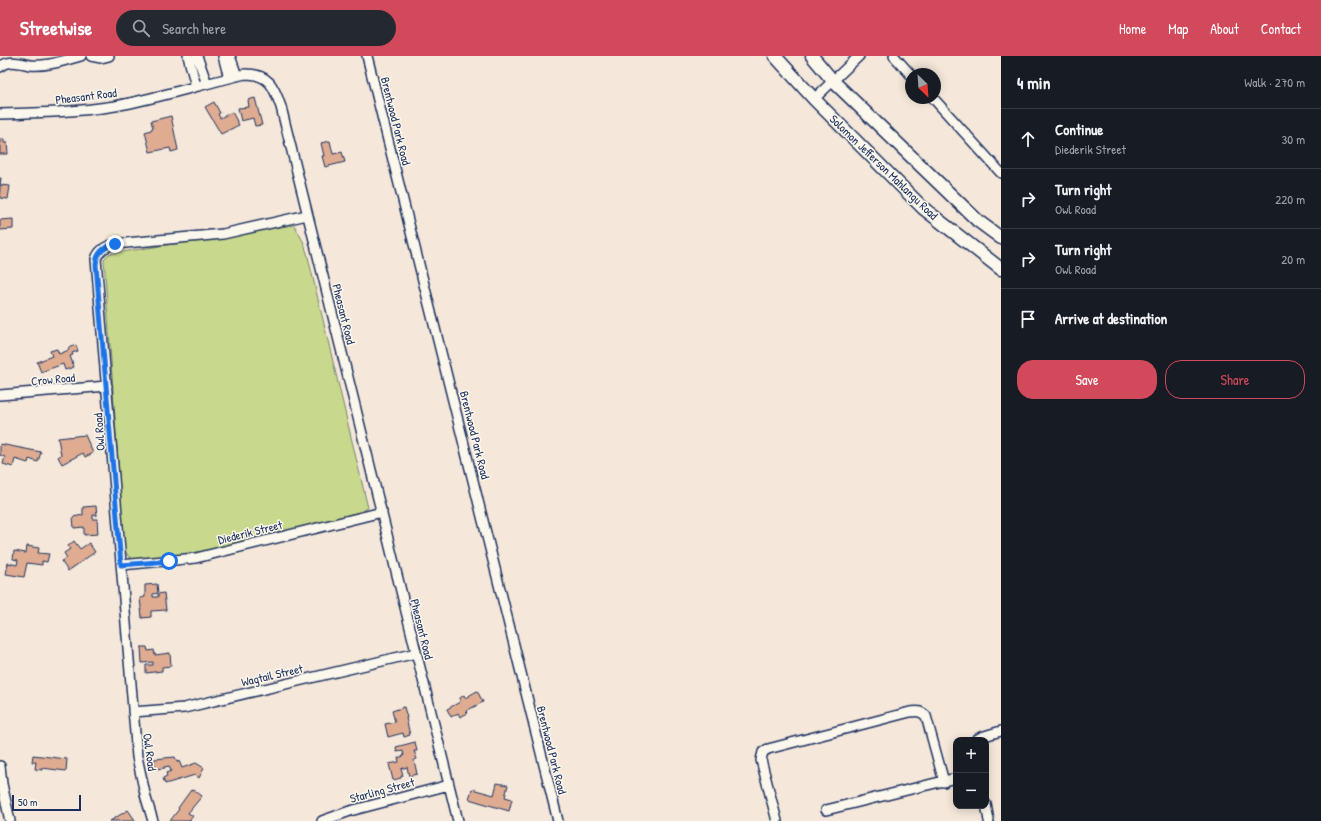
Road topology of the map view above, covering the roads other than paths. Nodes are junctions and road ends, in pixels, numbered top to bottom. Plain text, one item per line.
1 (81, 56) edge
2 (188, 56) edge
3 (197, 56) edge
4 (222, 56) edge
5 (230, 56) edge
6 (367, 56) edge
7 (775, 56) edge
8 (812, 56) edge
9 (860, 56) edge
10 (894, 56) edge
11 (0, 67) edge
12 (905, 68) edge
13 (233, 77) junction
14 (833, 81) junction
15 (207, 84) junction
16 (196, 86) junction
17 (814, 99) junction
18 (938, 104) edge
19 (0, 114) edge
20 (1001, 173) edge
21 (307, 215) junction
22 (1001, 238) edge
23 (1001, 269) edge
24 (107, 386) junction
25 (0, 395) edge
26 (382, 512) junction
27 (121, 565) junction
28 (416, 653) junction
29 (133, 712) junction
30 (1001, 731) edge
31 (980, 737) edge
32 (0, 766) edge
33 (953, 779) edge
34 (944, 782) junction
35 (449, 785) junction
36 (987, 809) edge
37 (826, 810) dead end
38 (10, 821) edge
39 (153, 821) edge
40 (322, 821) edge
41 (458, 821) edge
42 (558, 821) edge
43 (777, 821) edge
44 (989, 821) edge

1 - 11 street
2 - 16 street
3 - 15 street
4 - 13 street
5 - 13 street
6 - 42 street, Brentwood Park Road
7 - 17 main road, Solomon Jefferson Mahlangu Road
8 - 14 main road
9 - 14 street
10 - 12 street
13 - 15 street, Pheasant Road
13 - 21 street, Pheasant Road
14 - 17 street
14 - 22 main road
15 - 16 street, Pheasant Road
16 - 19 street, Pheasant Road
17 - 23 main road, Solomon Jefferson Mahlangu Road
18 - 20 street
21 - 24 street, Owl Road
21 - 26 street, Pheasant Road
24 - 25 street, Crow Road
24 - 27 street, Owl Road
26 - 27 street, Diederik Street
26 - 28 street, Pheasant Road
27 - 29 street, Owl Road
28 - 29 street, Wagtail Street
28 - 35 street, Pheasant Road
29 - 39 street, Owl Road
30 - 31 street
32 - 38 street
33 - 34 street
34 - 37 street
34 - 43 street
35 - 40 street, Starling Street
35 - 41 street, Pheasant Road
36 - 44 street

